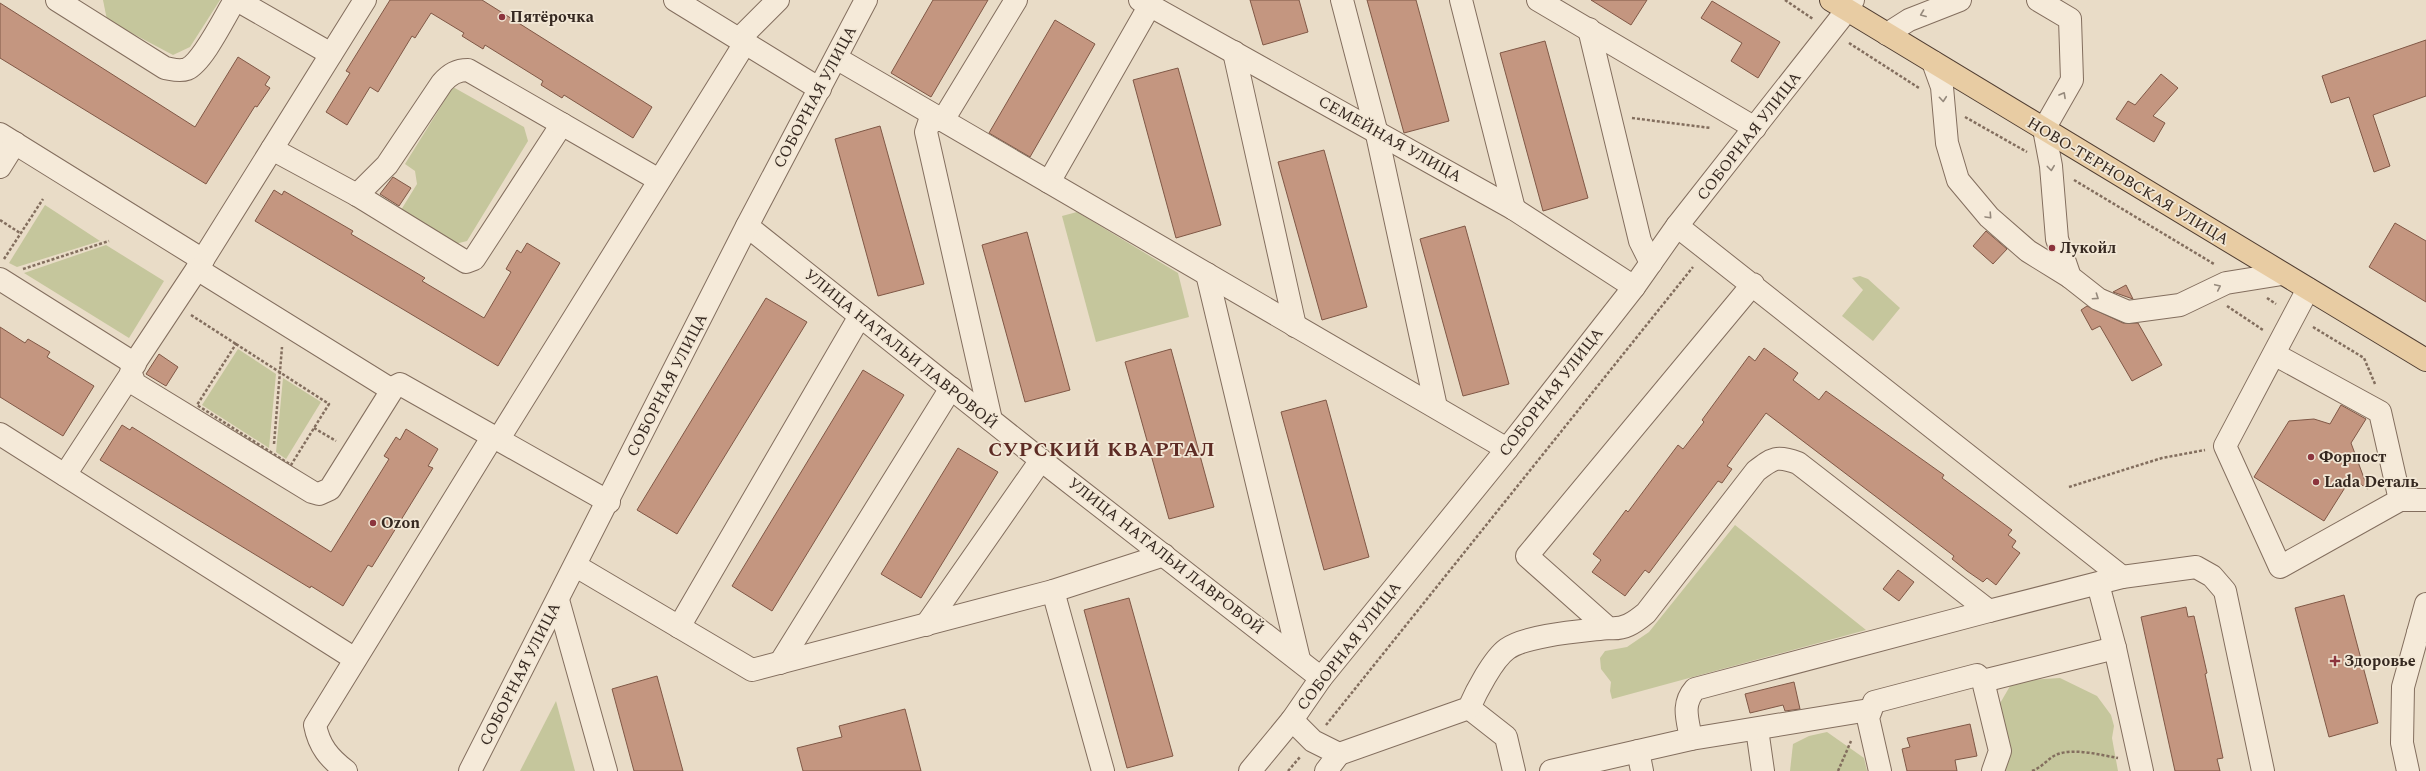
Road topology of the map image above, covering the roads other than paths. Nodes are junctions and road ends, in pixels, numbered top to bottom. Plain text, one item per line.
1 (57, 0) edge
2 (236, 0) edge
3 (675, 0) edge
4 (778, 0) edge
5 (866, 0) edge
6 (1016, 0) edge
7 (1342, 0) edge
8 (1461, 0) edge
9 (1538, 0) edge
10 (1960, 0) edge
11 (2038, 0) edge
12 (357, 3) edge
13 (1145, 3) edge
14 (1844, 3) edge
15 (82, 6) edge
16 (1589, 29) junction
17 (1887, 34) junction
18 (742, 41) junction
19 (1234, 52) junction
20 (331, 54) junction
21 (836, 58) junction
22 (1933, 62) junction
23 (820, 89) junction
24 (943, 120) junction
25 (562, 124) junction
26 (1755, 128) junction
27 (1376, 130) junction
28 (2044, 130) junction
29 (8, 138) edge
30 (272, 149) junction
31 (0, 167) edge
32 (660, 180) junction
33 (1049, 182) junction
34 (357, 195) junction
35 (1514, 209) junction
36 (747, 226) junction
37 (1677, 226) junction
38 (1651, 263) junction
39 (200, 264) junction
40 (1, 271) edge
41 (1207, 274) junction
42 (2282, 274) junction
43 (2070, 277) junction
44 (1753, 284) junction
45 (1634, 287) junction
46 (2308, 289) junction
47 (860, 316) junction
48 (1295, 326) junction
49 (2277, 348) junction
50 (2426, 360) edge
51 (133, 369) junction
52 (951, 388) junction
53 (392, 390) junction
54 (1436, 407) junction
55 (992, 420) junction
56 (0, 434) edge
57 (496, 438) junction
58 (1507, 449) junction
59 (1041, 460) junction
60 (65, 475) junction
61 (2400, 500) junction
62 (2426, 500) edge
63 (608, 502) junction
64 (1164, 555) junction
65 (576, 566) junction
66 (2122, 577) junction
67 (2098, 584) junction
68 (1053, 591) junction
69 (558, 600) junction
70 (2426, 604) edge
71 (1989, 611) junction
72 (926, 625) junction
73 (679, 627) junction
74 (1608, 628) junction
75 (2422, 632) edge
76 (2115, 648) junction
77 (356, 659) junction
78 (1299, 659) junction
79 (780, 663) junction
80 (1321, 678) junction
81 (1983, 681) junction
82 (1469, 708) junction
83 (1869, 710) junction
84 (1292, 720) junction
85 (1758, 730) junction
86 (1691, 739) junction
87 (1339, 754) junction
88 (1640, 761) edge
89 (2141, 766) edge
90 (346, 771) edge
91 (470, 771) edge
92 (606, 771) edge
93 (1104, 771) edge
94 (1250, 771) edge
95 (1326, 771) edge
96 (1514, 771) edge
97 (1551, 771) edge
98 (1763, 771) edge
99 (1880, 771) edge
100 (1993, 771) edge
101 (2263, 771) edge
102 (2408, 771) edge

1 - 15 street
2 - 15 street
2 - 20 street
3 - 18 street
4 - 18 street
5 - 21 street, СОБОРНАЯ УЛИЦА
6 - 24 street
7 - 27 street
8 - 35 street
9 - 16 street
10 -> 17 street
28 -> 11 street
12 - 20 street
13 - 19 street, СЕМЕЙНАЯ УЛИЦА
13 - 33 street
14 - 17 main road, НОВО-ТЕРНОВСКАЯ УЛИЦА
14 - 26 street, СОБОРНАЯ УЛИЦА
16 - 26 street
16 - 38 street
17 - 22 main road, НОВО-ТЕРНОВСКАЯ УЛИЦА
18 - 23 street
18 - 32 street
19 - 27 street, СЕМЕЙНАЯ УЛИЦА
19 - 48 street
20 - 30 street
21 - 23 street, СОБОРНАЯ УЛИЦА
21 - 24 street
22 - 28 main road, НОВО-ТЕРНОВСКАЯ УЛИЦА
22 -> 43 street
23 - 36 street, СОБОРНАЯ УЛИЦА
24 - 33 street
24 - 55 street
25 - 32 street
25 - 34 street
25 - 34 street
26 - 37 street, СОБОРНАЯ УЛИЦА
27 - 35 street, СЕМЕЙНАЯ УЛИЦА
27 - 54 street
28 - 42 main road, НОВО-ТЕРНОВСКАЯ УЛИЦА
28 -> 43 street
29 - 31 street
29 - 39 street
30 - 34 street
30 - 39 street
32 - 57 street
33 - 41 street
35 - 45 street, СЕМЕЙНАЯ УЛИЦА
36 - 47 street, УЛИЦА НАТАЛЬИ ЛАВРОВОЙ
36 - 63 street, СОБОРНАЯ УЛИЦА
37 - 38 street, СОБОРНАЯ УЛИЦА
37 - 44 street
38 - 45 street, СОБОРНАЯ УЛИЦА
39 - 51 street
39 - 53 street
40 - 51 street
41 - 48 street
41 - 78 street
43 -> 42 street
42 - 46 main road, НОВО-ТЕРНОВСКАЯ УЛИЦА
44 - 66 street
44 - 74 street
45 - 58 street, СОБОРНАЯ УЛИЦА
46 - 49 street
46 - 50 main road, НОВО-ТЕРНОВСКАЯ УЛИЦА
47 - 52 street, УЛИЦА НАТАЛЬИ ЛАВРОВОЙ
47 - 73 street
48 - 54 street
49 - 61 street
49 - 61 street
51 - 53 street
51 - 60 street
52 - 55 street, УЛИЦА НАТАЛЬИ ЛАВРОВОЙ
52 - 79 street
53 - 57 street
54 - 58 street
55 - 59 street, УЛИЦА НАТАЛЬИ ЛАВРОВОЙ
56 - 60 street
57 - 63 street
57 - 77 street
58 - 80 street, СОБОРНАЯ УЛИЦА
59 - 64 street, УЛИЦА НАТАЛЬИ ЛАВРОВОЙ
59 - 72 street
60 - 77 street
61 - 62 street
63 - 65 street, СОБОРНАЯ УЛИЦА
64 - 68 street
64 - 78 street, УЛИЦА НАТАЛЬИ ЛАВРОВОЙ
65 - 69 street, СОБОРНАЯ УЛИЦА
65 - 73 street
66 - 67 street
66 - 101 street
67 - 71 street
67 - 76 street
68 - 72 street
68 - 93 street
69 - 91 street, СОБОРНАЯ УЛИЦА
69 - 92 street
70 - 75 street
71 - 74 street
71 - 86 street
72 - 79 street
73 - 79 street
74 - 82 street
75 - 102 street
76 - 81 street
76 - 89 street
77 - 90 street
78 - 80 street, УЛИЦА НАТАЛЬИ ЛАВРОВОЙ
80 - 84 street, СОБОРНАЯ УЛИЦА
81 - 83 street
81 - 100 street
82 - 87 street
82 - 96 street
83 - 85 street
83 - 99 street
84 - 87 street
84 - 94 street, СОБОРНАЯ УЛИЦА
85 - 86 street
85 - 98 street
86 - 88 street
87 - 95 street
88 - 97 street

